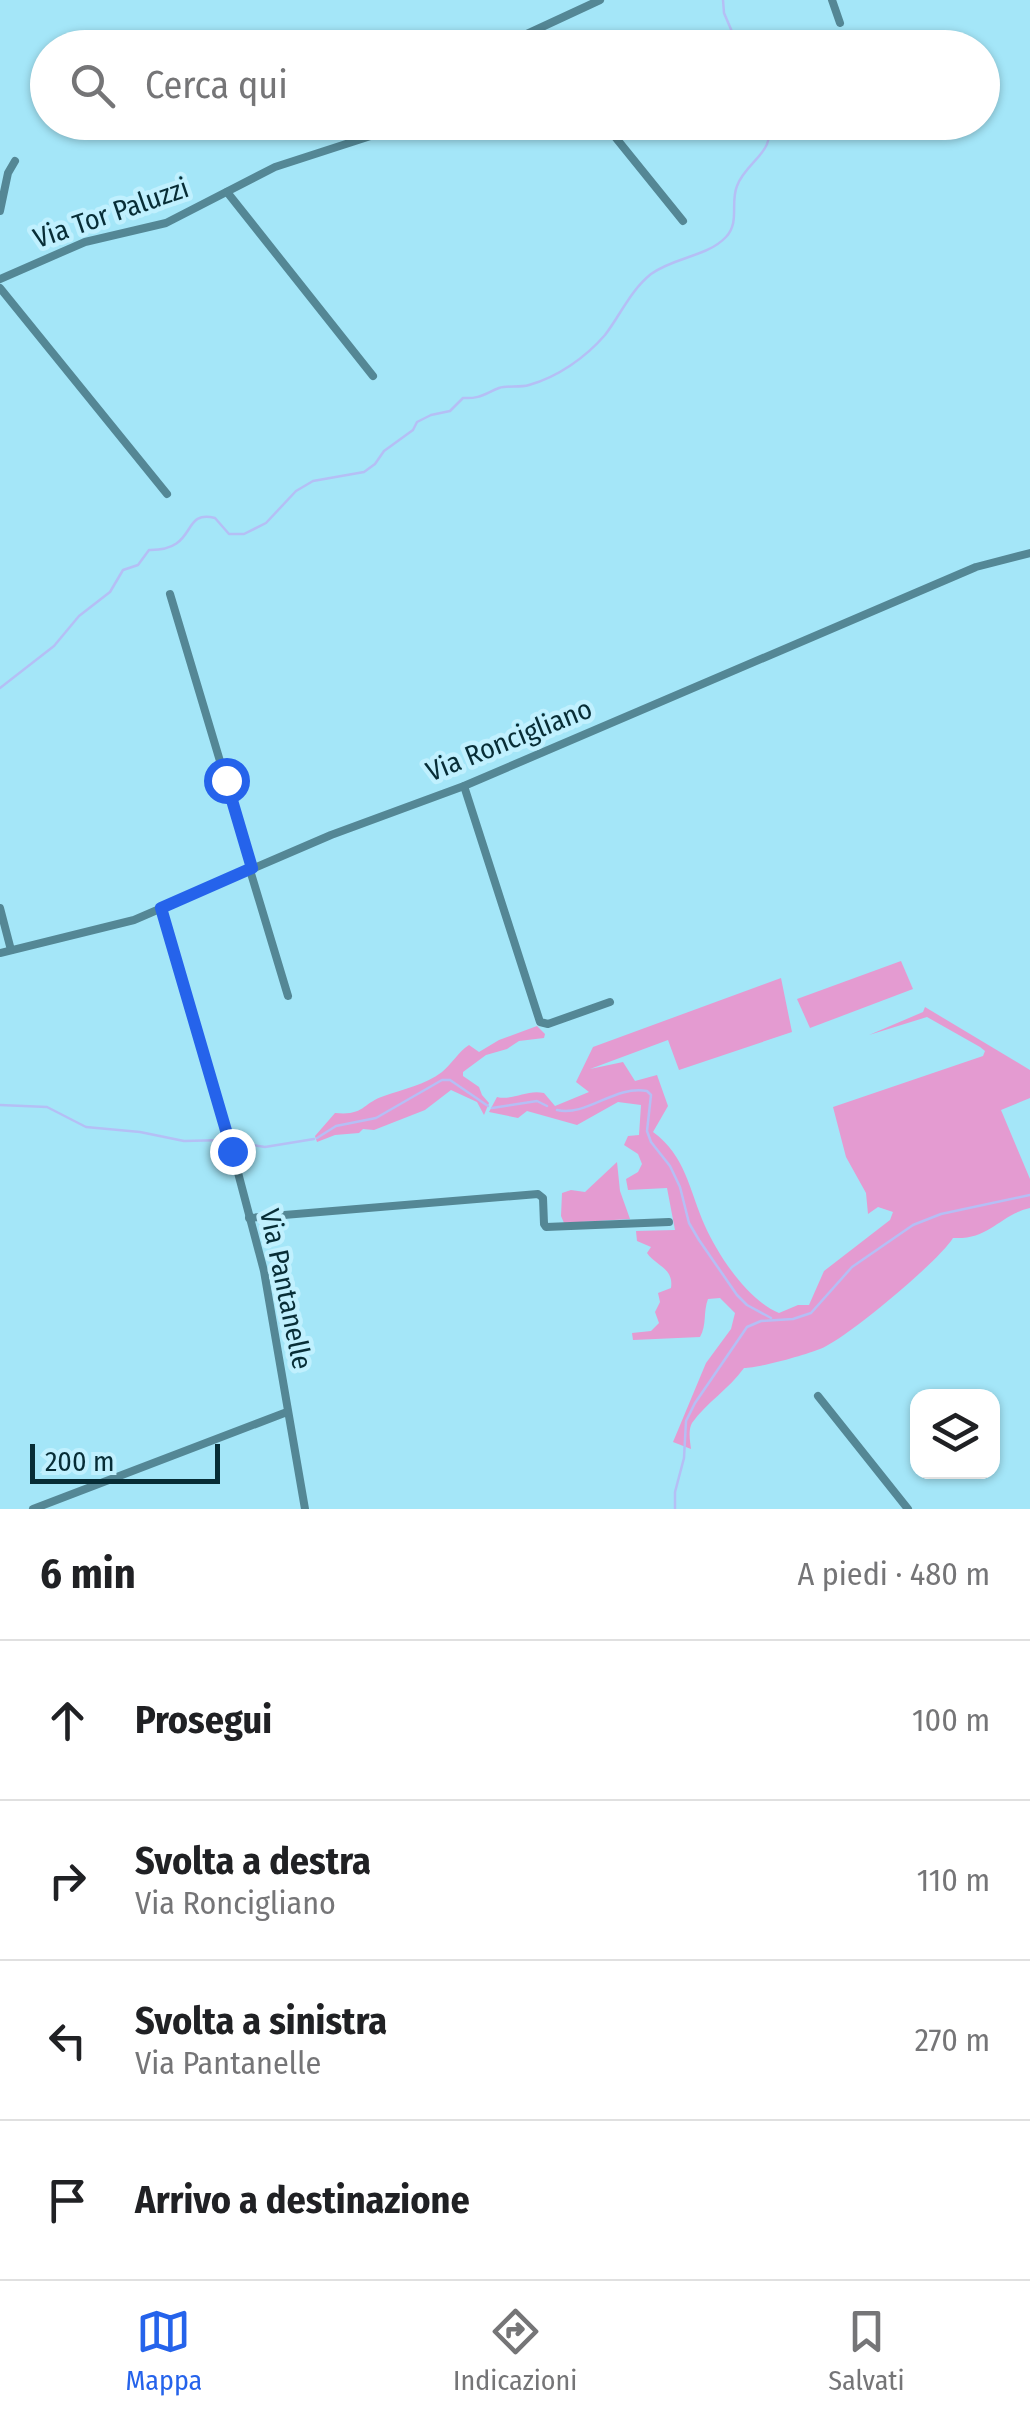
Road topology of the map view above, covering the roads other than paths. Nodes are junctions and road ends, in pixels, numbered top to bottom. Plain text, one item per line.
1 (600, 0) edge
2 (832, 0) edge
3 (840, 22) dead end
4 (535, 30) edge
5 (358, 140) edge
6 (618, 140) edge
7 (15, 161) dead end
8 (227, 192) junction
9 (0, 211) edge
10 (683, 221) dead end
11 (0, 279) edge
12 (0, 288) edge
13 (372, 376) dead end
14 (167, 494) dead end
15 (1030, 552) edge
16 (170, 594) dead end
17 (464, 786) junction
18 (251, 869) junction
19 (0, 908) edge
20 (161, 908) junction
21 (11, 950) junction
22 (0, 953) edge
23 (288, 996) dead end
24 (610, 1002) dead end
25 (249, 1218) junction
26 (669, 1222) dead end
27 (818, 1396) dead end
28 (286, 1412) junction
29 (33, 1509) edge
30 (306, 1509) edge
31 (908, 1509) edge

1 - 4 street
2 - 3 street
5 - 8 street, Via Tor Paluzzi
6 - 10 street
7 - 9 street
8 - 11 street, Via Tor Paluzzi
8 - 13 street
12 - 14 street
15 - 17 street, Via Roncigliano
16 - 18 street
17 - 18 street, Via Roncigliano
17 - 24 street
18 - 20 street, Via Roncigliano
18 - 23 street
19 - 21 street
20 - 21 street, Via Roncigliano
20 - 25 street, Via Pantanelle
21 - 22 street, Via Roncigliano
25 - 26 street
25 - 28 street, Via Pantanelle
27 - 31 street
28 - 29 street
28 - 30 street, Via Pantanelle

